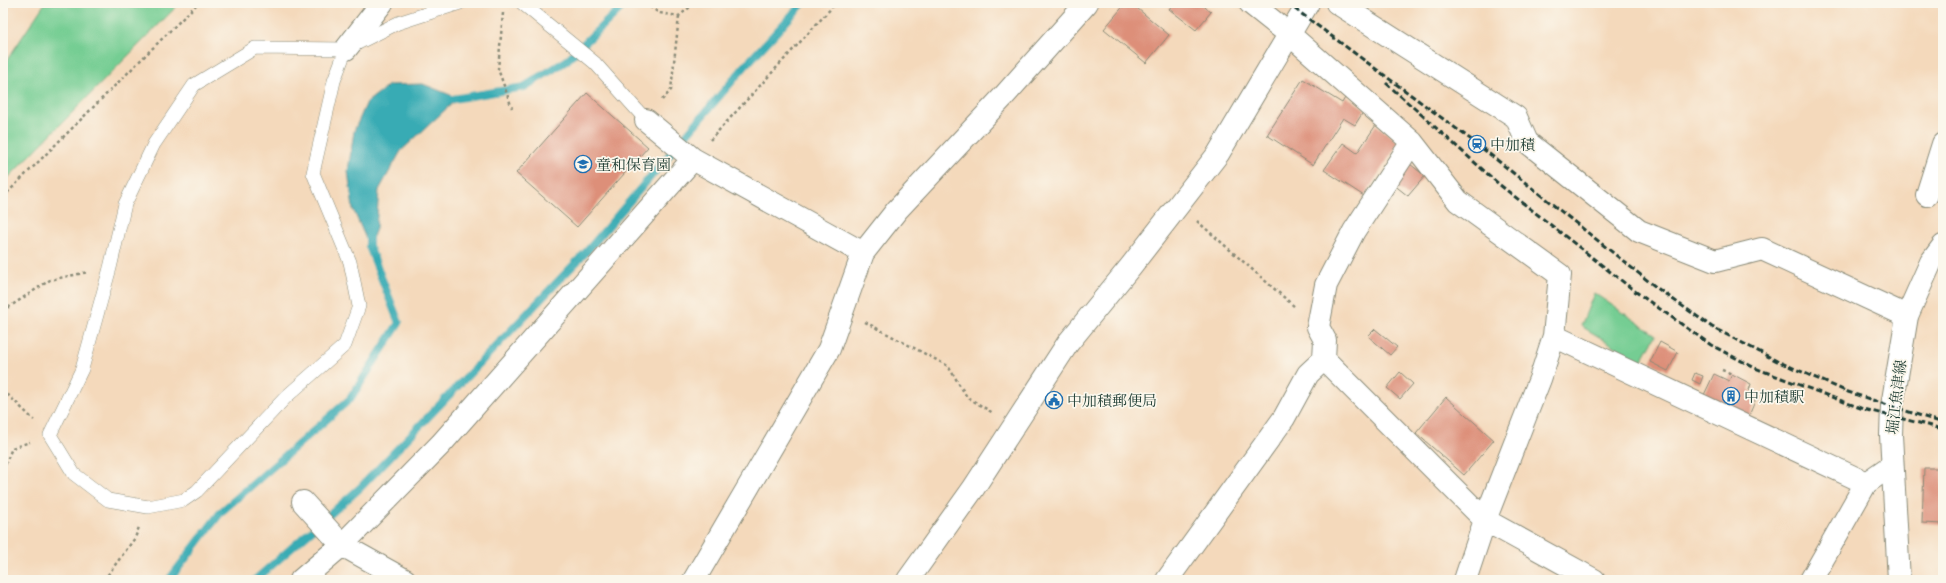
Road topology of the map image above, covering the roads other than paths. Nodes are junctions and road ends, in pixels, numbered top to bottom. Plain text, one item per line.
1 (382, 3) edge
2 (460, 3) edge
3 (522, 3) edge
4 (1087, 3) edge
5 (1250, 3) edge
6 (1308, 3) edge
7 (1337, 3) edge
8 (1289, 34) junction
9 (346, 49) junction
10 (646, 120) joint
11 (1412, 142) junction
12 (1943, 144) edge
13 (693, 159) junction
14 (1928, 194) dead end
15 (1943, 246) edge
16 (863, 253) junction
17 (1907, 316) junction
18 (1554, 336) junction
19 (1324, 359) junction
20 (1892, 465) junction
21 (1866, 483) junction
22 (303, 502) dead end
23 (1485, 520) junction
24 (342, 545) junction
25 (301, 580) edge
26 (405, 580) edge
27 (694, 580) edge
28 (908, 580) edge
29 (1167, 580) edge
30 (1465, 580) edge
31 (1594, 580) edge
32 (1811, 580) edge
33 (1899, 580) edge

1 - 9 street
2 - 9 lane
3 - 10 lane
4 - 16 street
5 - 8 street
6 - 8 street
7 - 17 street
8 - 11 street
8 - 28 street
9 - 9 lane
10 - 13 street
11 - 18 street
11 - 19 street
12 - 14 street
13 - 16 street
13 - 24 street
15 - 17 street, 堀江魚津線
16 - 27 street
17 - 20 street, 堀江魚津線
18 - 21 street
18 - 23 street
19 - 23 street
19 - 29 street
20 - 21 street
20 - 33 street, 堀江魚津線
21 - 32 street
22 - 24 street
23 - 30 street
23 - 31 street
24 - 25 street
24 - 26 street

